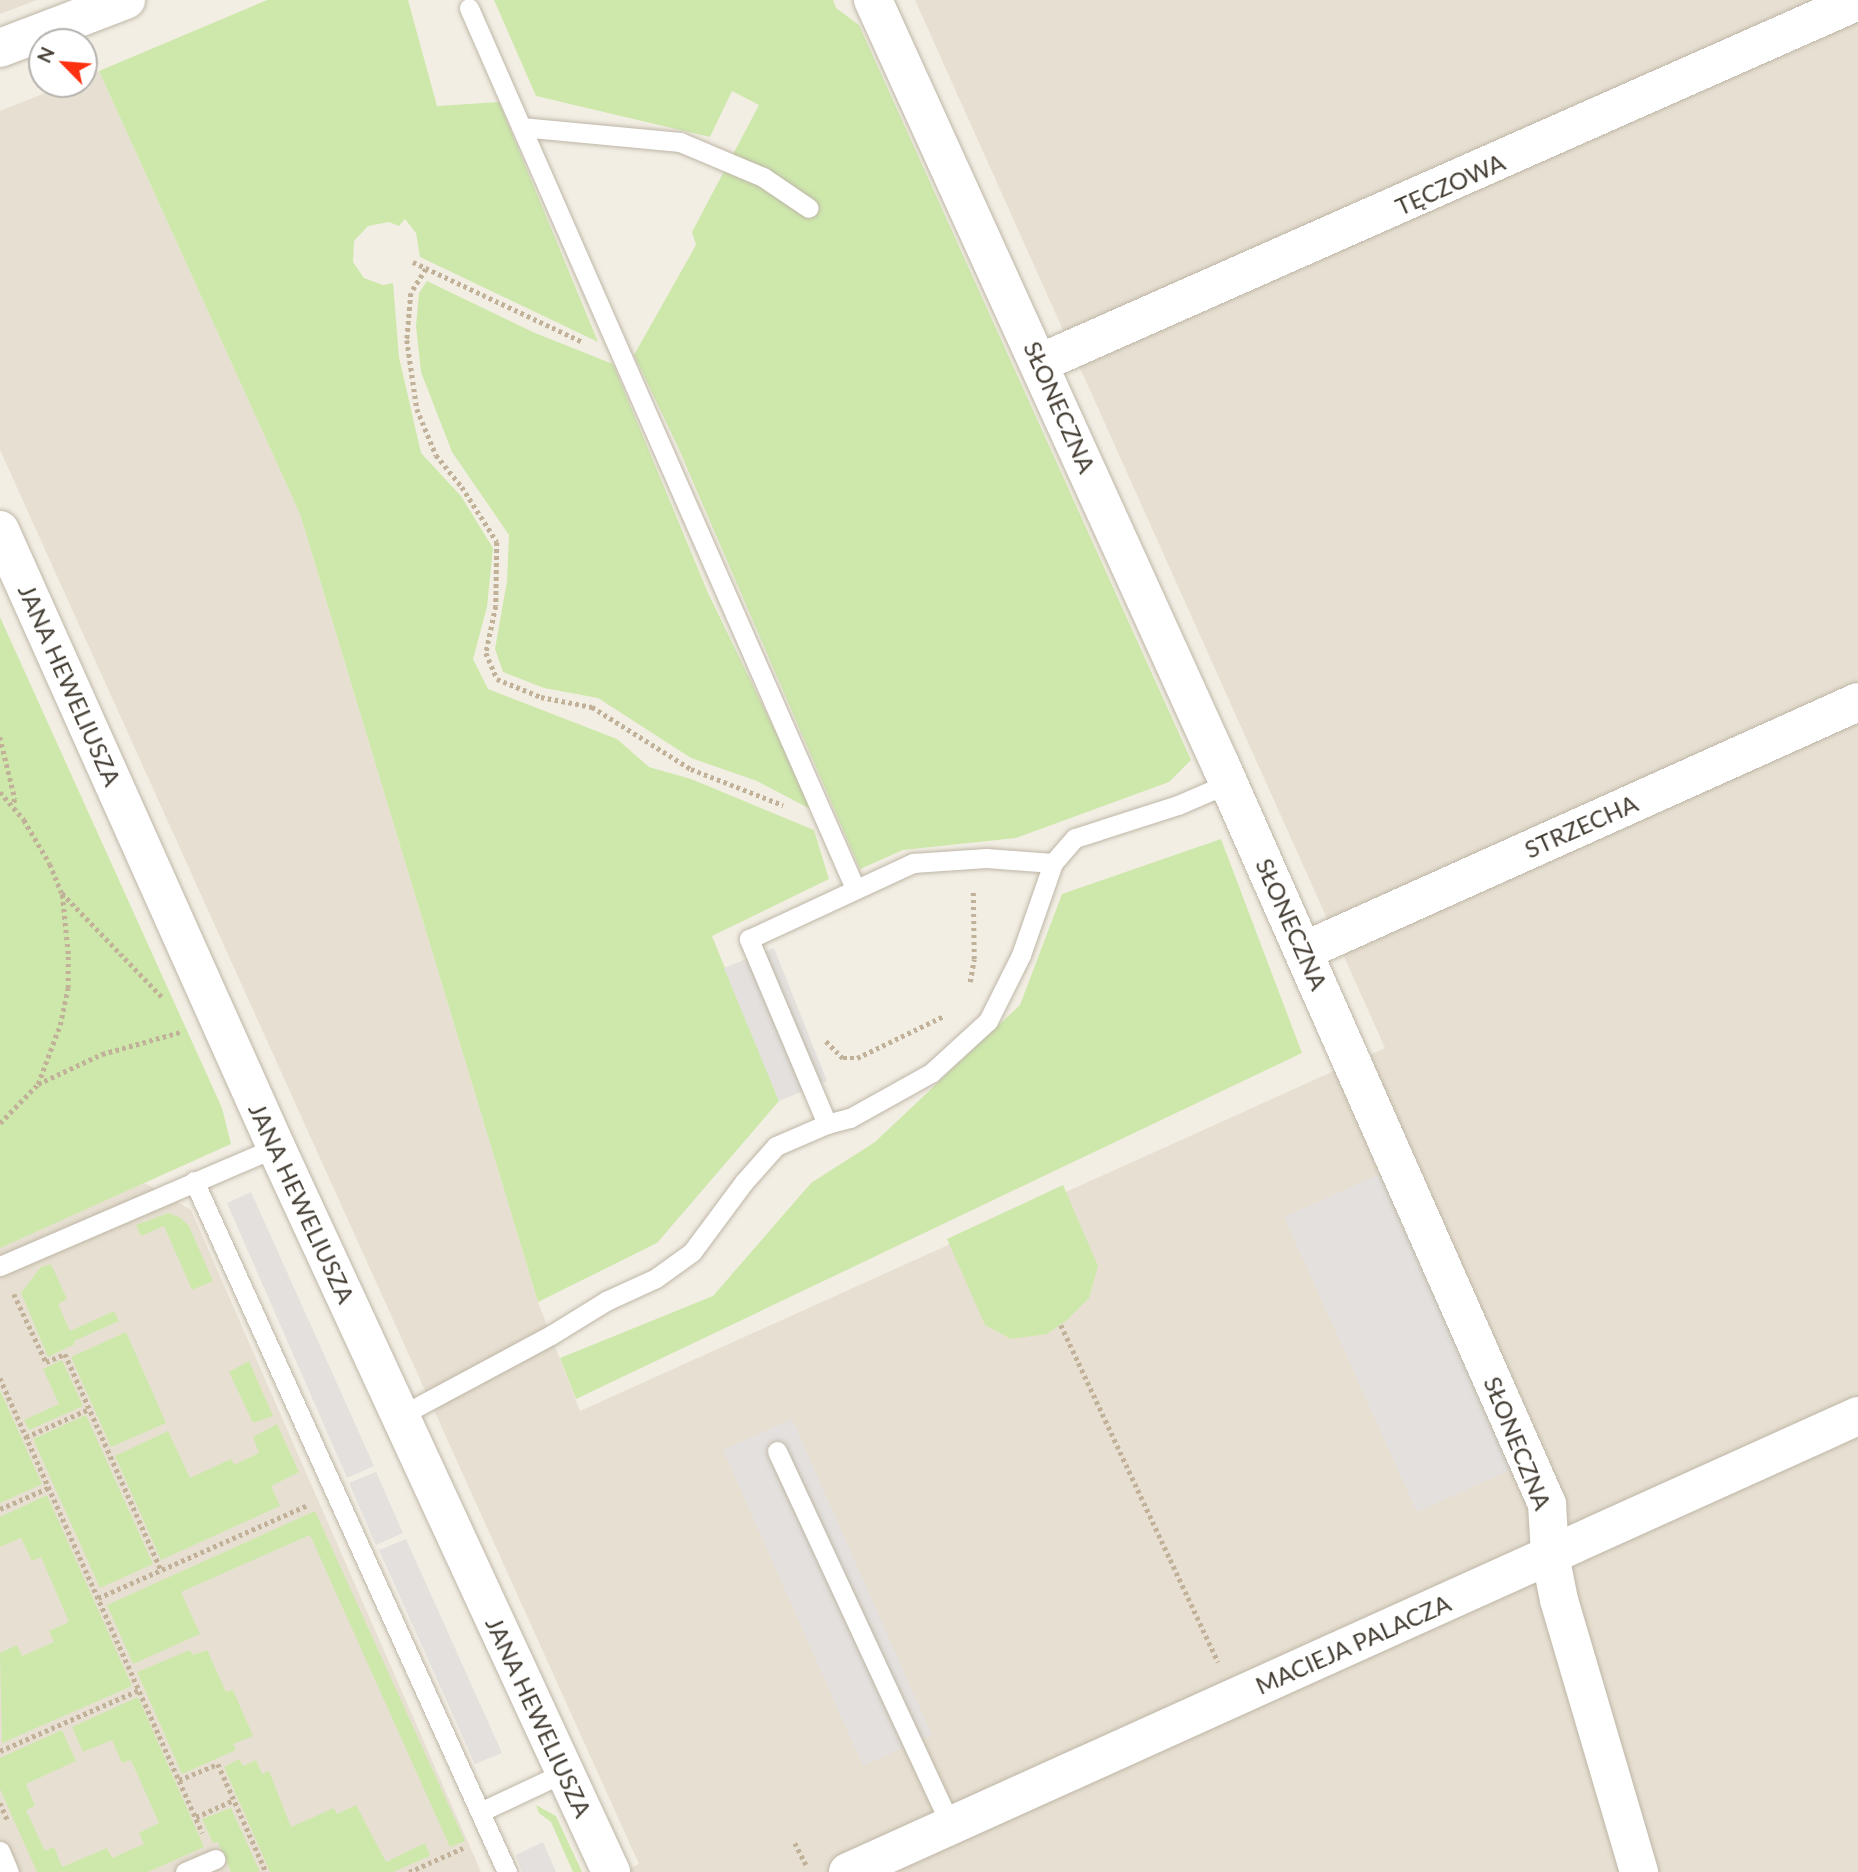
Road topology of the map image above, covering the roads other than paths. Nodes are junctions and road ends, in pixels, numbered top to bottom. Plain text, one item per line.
1 (126, 0) edge
2 (873, 0) edge
3 (1858, 1) edge
4 (469, 8) dead end
5 (0, 48) edge
6 (521, 127) junction
7 (809, 208) dead end
8 (1040, 363) junction
9 (0, 530) edge
10 (1858, 702) edge
11 (1228, 783) junction
12 (1053, 863) junction
13 (855, 888) junction
14 (1304, 951) junction
15 (827, 1124) junction
16 (276, 1147) junction
17 (194, 1181) junction
18 (0, 1266) edge
19 (400, 1416) junction
20 (1858, 1416) edge
21 (777, 1451) dead end
22 (1550, 1555) junction
23 (565, 1772) junction
24 (480, 1812) junction
25 (951, 1825) junction
26 (0, 1851) edge
27 (215, 1859) road end
28 (858, 1870) edge
29 (9, 1872) edge
30 (185, 1872) edge
31 (507, 1872) edge
32 (611, 1872) edge
33 (1639, 1872) edge

1 - 5 street
2 - 8 street, SŁONECZNA
3 - 8 street, TĘCZOWA
4 - 6 lane
6 - 7 lane
6 - 13 lane
8 - 11 street, SŁONECZNA
9 - 16 street, JANA HEWELIUSZA
10 - 14 street, STRZECHA
11 - 12 lane
11 - 14 street, SŁONECZNA
12 - 13 lane
12 - 15 lane
13 - 15 lane
14 - 22 street, SŁONECZNA
15 - 19 lane
16 - 17 lane
16 - 19 street, JANA HEWELIUSZA
17 - 18 lane
17 - 24 lane
19 - 23 street, JANA HEWELIUSZA
20 - 22 street, MACIEJA PALACZA
21 - 25 lane
22 - 25 street, MACIEJA PALACZA
22 - 33 street, SŁONECZNA
23 - 24 lane
23 - 32 street, JANA HEWELIUSZA
24 - 31 lane
25 - 28 street, MACIEJA PALACZA
26 - 29 lane
27 - 30 lane

